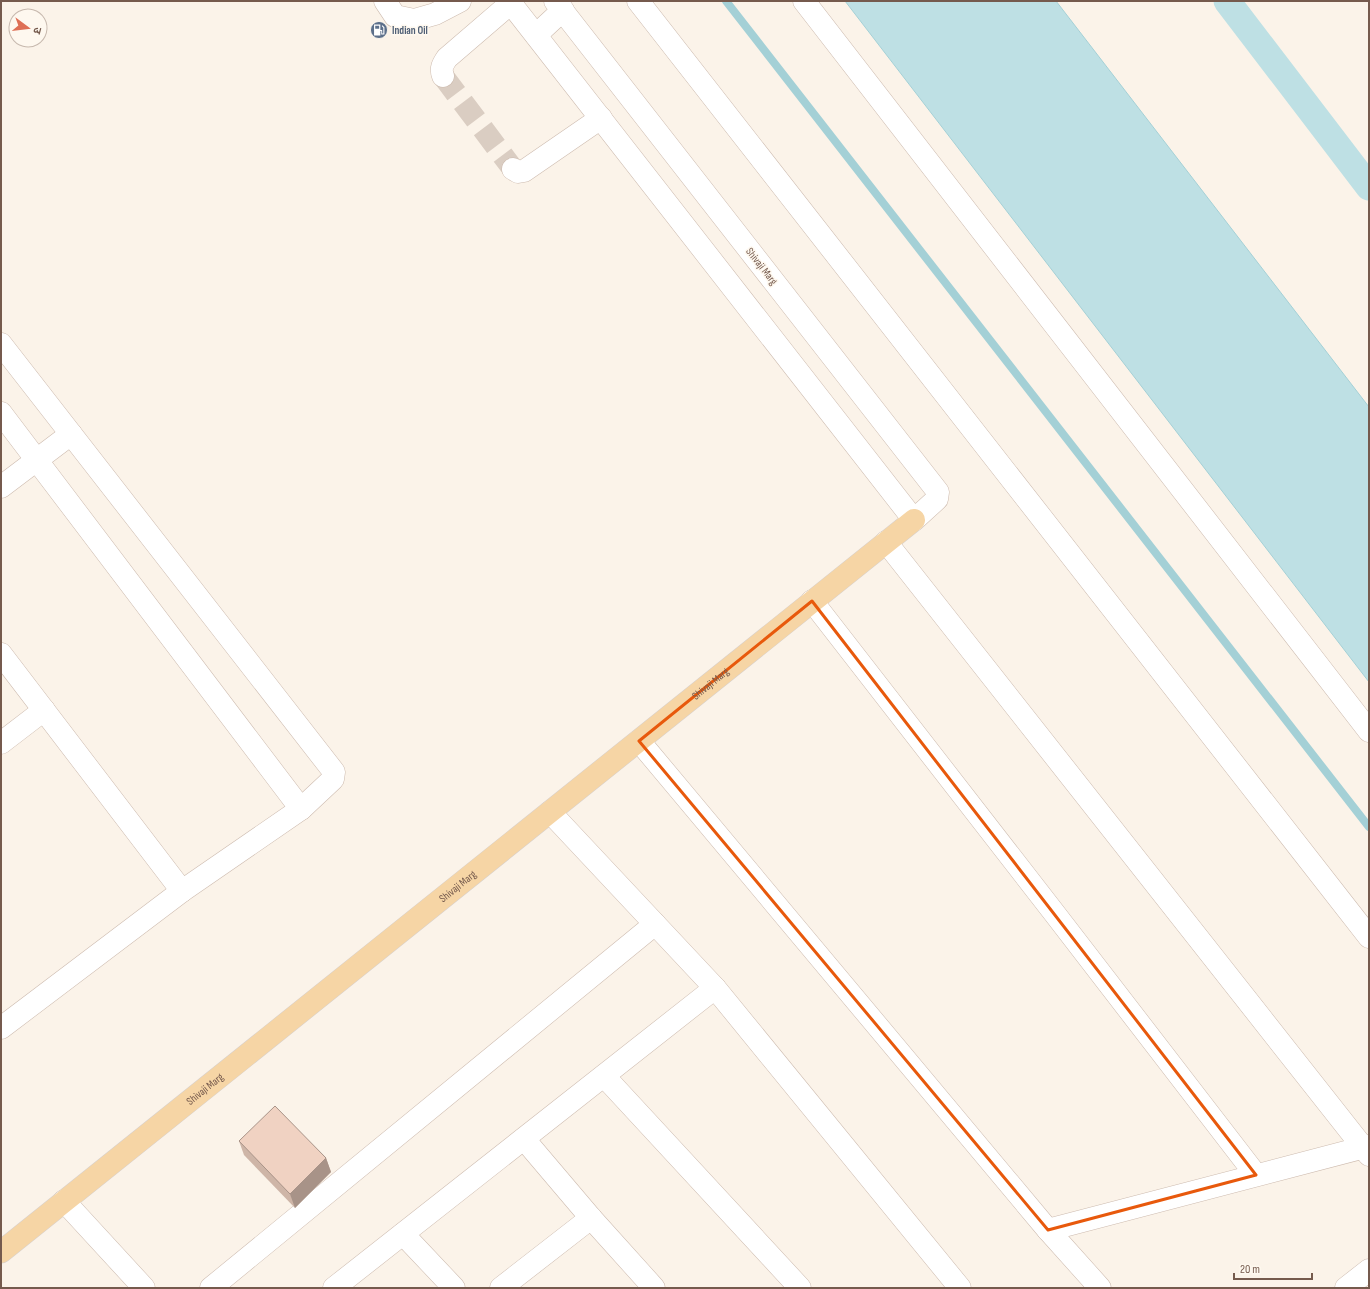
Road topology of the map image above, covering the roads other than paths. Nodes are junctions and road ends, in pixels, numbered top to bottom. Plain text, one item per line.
1 (385, 1) edge
2 (460, 1) edge
3 (638, 1) edge
4 (804, 1) edge
5 (510, 2) edge
6 (559, 6) edge
7 (536, 35) junction
8 (443, 76) dead end
9 (601, 118) junction
10 (513, 169) dead end
11 (1, 344) edge
12 (1, 412) edge
13 (71, 434) junction
14 (37, 460) junction
15 (1, 487) edge
16 (914, 520) junction
17 (886, 542) junction
18 (812, 601) junction
19 (1, 654) edge
20 (44, 710) junction
21 (1369, 731) edge
22 (639, 741) junction
23 (1, 743) edge
24 (301, 809) junction
25 (550, 812) junction
26 (182, 891) junction
27 (655, 924) junction
28 (1369, 937) edge
29 (715, 988) junction
30 (1, 1028) edge
31 (604, 1076) junction
32 (524, 1139) junction
33 (1367, 1149) edge
34 (1256, 1175) junction
35 (64, 1202) junction
36 (591, 1218) junction
37 (1048, 1230) junction
38 (403, 1234) junction
39 (1, 1252) edge
40 (1369, 1270) edge
41 (650, 1287) edge
42 (144, 1288) edge
43 (211, 1288) edge
44 (334, 1288) edge
45 (454, 1288) edge
46 (502, 1288) edge
47 (800, 1288) edge
48 (960, 1288) edge
49 (1100, 1288) edge
50 (1346, 1288) edge

1 - 2 street
3 - 28 street
4 - 21 street
5 - 7 street
5 - 8 street
6 - 7 street, Shivaji Marg
6 - 16 street, Shivaji Marg
7 - 9 street
9 - 10 street
9 - 16 street
11 - 13 street
12 - 14 street
13 - 14 street
13 - 24 street
14 - 15 street
14 - 24 street
16 - 17 main road, Shivaji Marg
17 - 18 main road, Shivaji Marg
17 - 33 street
18 - 22 main road, Shivaji Marg
18 - 34 street
19 - 20 street
20 - 23 street
20 - 26 street
22 - 25 main road, Shivaji Marg
22 - 37 street
24 - 26 street
25 - 27 street
25 - 35 main road, Shivaji Marg
26 - 30 street
27 - 29 street
27 - 43 street
29 - 31 street
29 - 48 street
31 - 32 street
31 - 47 street
32 - 36 street
32 - 38 street
33 - 34 street
34 - 37 street
35 - 39 main road, Shivaji Marg
35 - 42 street
36 - 41 street
36 - 46 street
37 - 49 street
38 - 44 street
38 - 45 street
40 - 50 street

